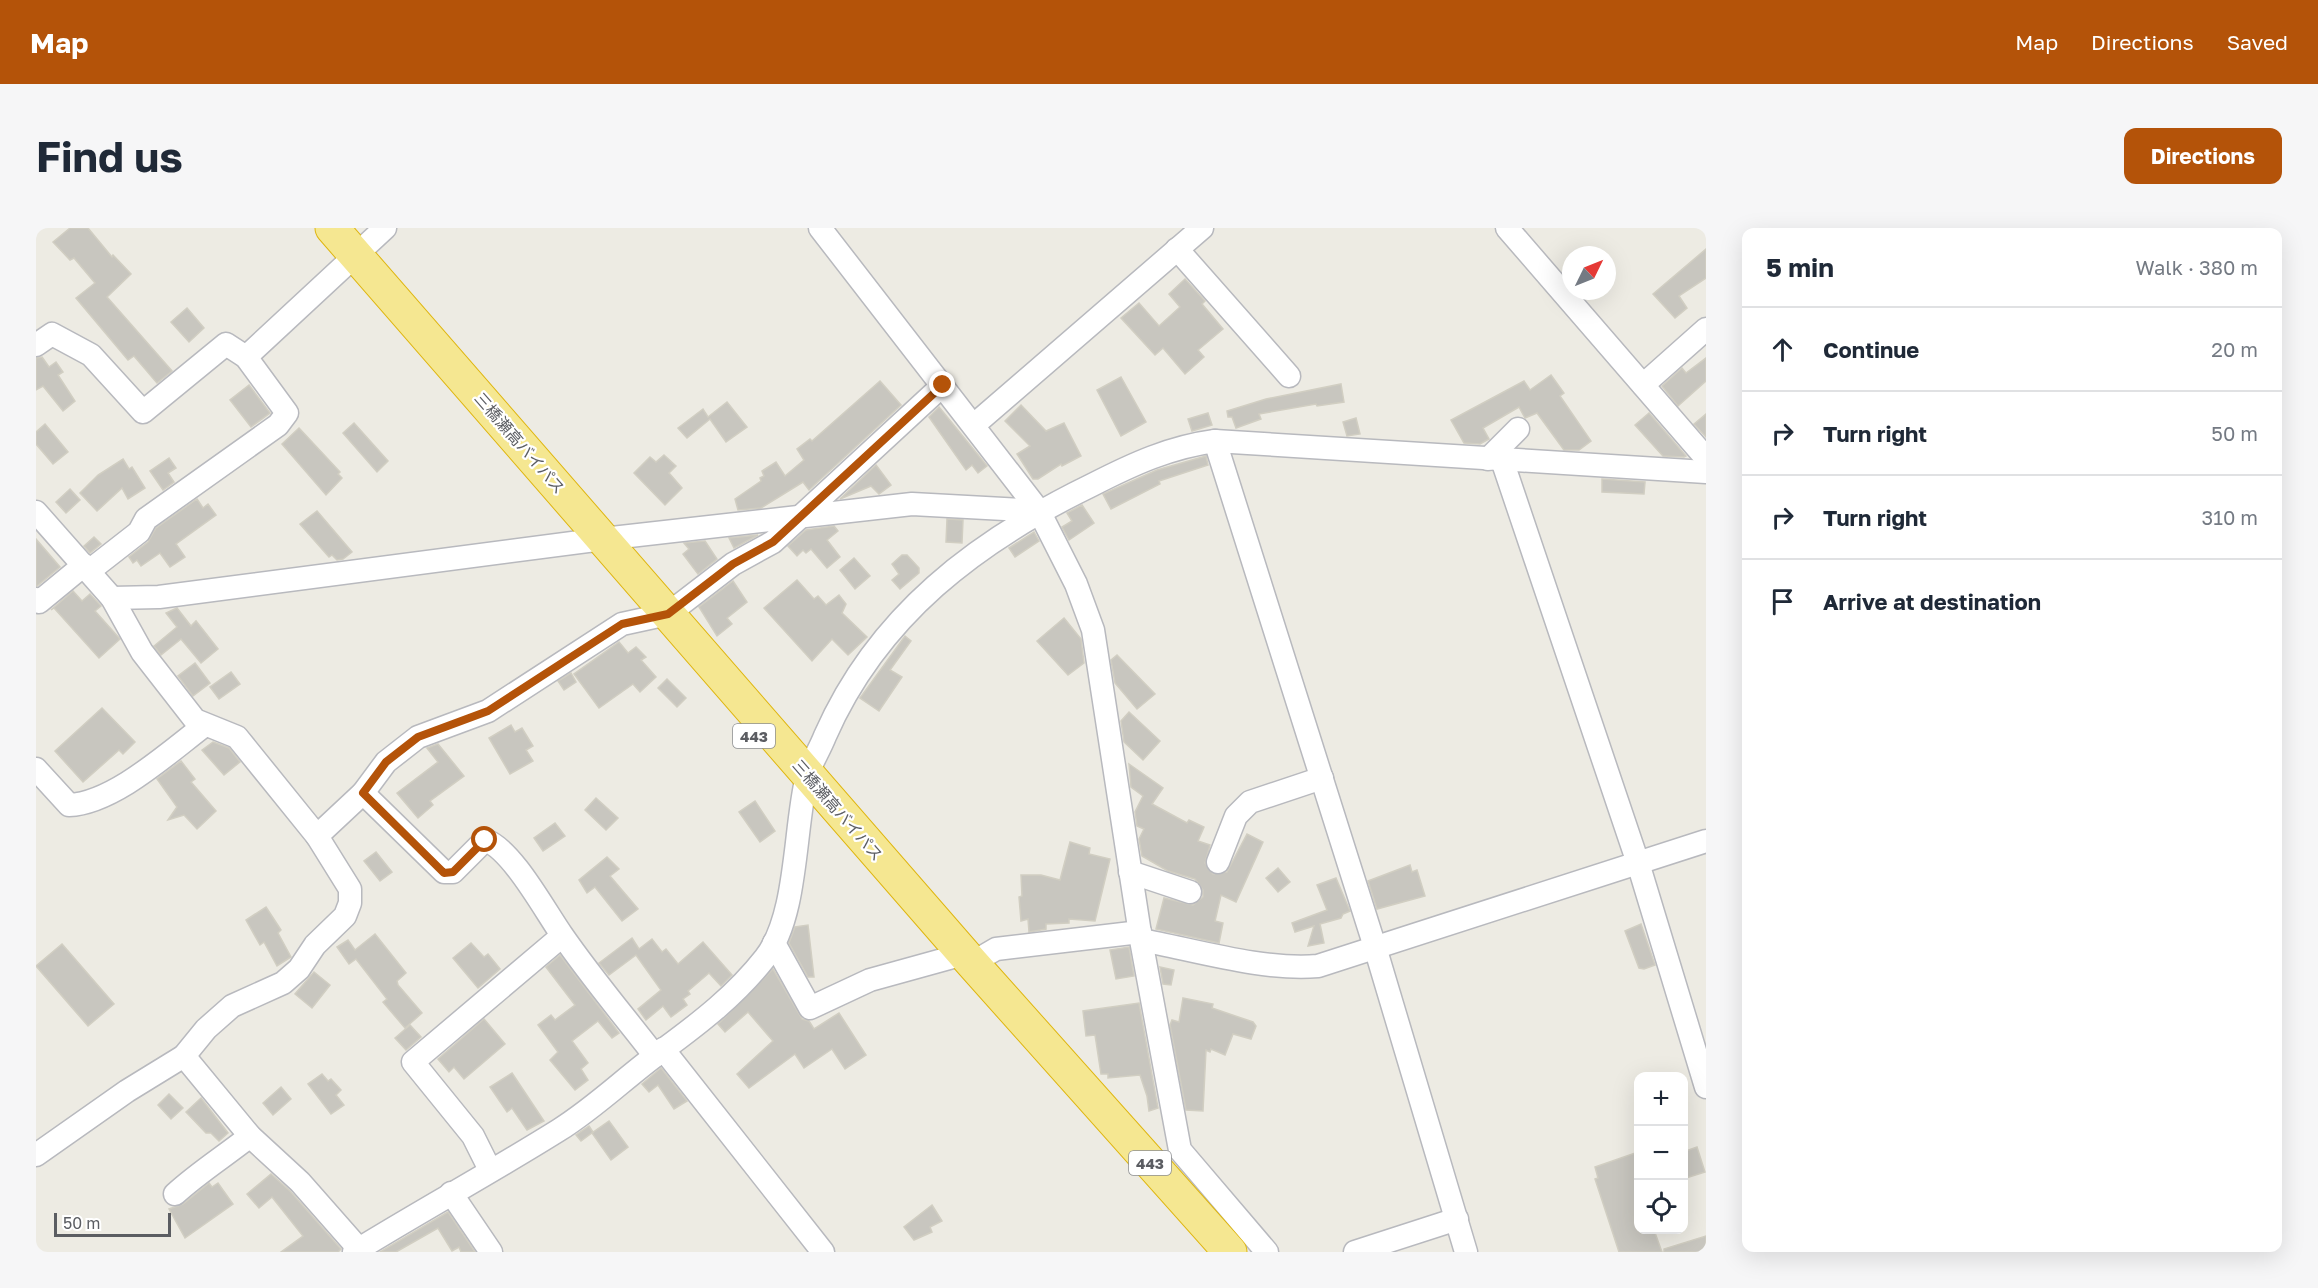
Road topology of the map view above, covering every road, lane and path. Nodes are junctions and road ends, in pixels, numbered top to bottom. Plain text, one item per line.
1 (309, 228) edge
2 (332, 228) edge
3 (386, 228) edge
4 (820, 228) edge
5 (1202, 228) edge
6 (1507, 228) edge
7 (1177, 249) junction
8 (350, 262) junction
9 (1703, 340) edge
10 (36, 345) edge
11 (246, 357) junction
12 (1289, 376) dead end
13 (943, 385) junction
14 (1643, 385) junction
15 (974, 425) junction
16 (1518, 429) dead end
17 (1215, 441) junction
18 (1706, 458) edge
19 (1495, 460) junction
20 (1706, 472) edge
21 (1039, 511) junction
22 (36, 512) edge
23 (802, 515) junction
24 (595, 540) junction
25 (86, 568) junction
26 (112, 598) junction
27 (36, 599) edge
28 (660, 616) junction
29 (205, 725) junction
30 (36, 769) edge
31 (1322, 778) junction
32 (806, 785) junction
33 (363, 793) junction
34 (317, 836) junction
35 (1706, 841) edge
36 (1218, 862) dead end
37 (1638, 862) junction
38 (1130, 872) junction
39 (1190, 892) dead end
40 (562, 936) junction
41 (1141, 936) junction
42 (774, 943) junction
43 (1375, 947) junction
44 (962, 958) junction
45 (659, 1053) junction
46 (184, 1056) junction
47 (1706, 1087) edge
48 (250, 1136) junction
49 (36, 1155) edge
50 (490, 1170) junction
51 (451, 1193) junction
52 (175, 1194) dead end
53 (1457, 1220) junction
54 (357, 1251) edge
55 (491, 1252) edge
56 (823, 1252) edge
57 (1202, 1252) edge
58 (1230, 1252) edge
59 (1267, 1252) edge
60 (1355, 1252) edge
61 (1466, 1252) edge

1 - 8 highway, 三橋瀬高バイパス / 443
2 - 8 highway, 三橋瀬高バイパス / 443
3 - 8 street
4 - 13 street
5 - 7 street
6 - 14 street
7 - 12 street
7 - 15 street
8 - 11 street
8 - 24 highway, 三橋瀬高バイパス / 443
9 - 14 street
10 - 11 street
11 - 25 street
13 - 15 street
13 - 23 street
14 - 18 street
15 - 21 street
16 - 19 street
17 - 19 street
17 - 21 street
17 - 31 street
19 - 20 street
19 - 37 street
21 - 23 street
21 - 32 street
21 - 38 street
22 - 25 street
23 - 24 street
23 - 28 street
24 - 26 street
24 - 28 highway, 三橋瀬高バイパス / 443
25 - 26 street
25 - 27 street
26 - 29 street
28 - 32 highway, 三橋瀬高バイパス / 443
28 - 33 street
29 - 30 street
29 - 34 street
31 - 36 street
31 - 43 street
32 - 42 street
32 - 44 highway, 三橋瀬高バイパス / 443
33 - 34 street
33 - 40 street
34 - 46 street
35 - 37 street
37 - 43 street
37 - 47 street
38 - 39 street
38 - 41 street
40 - 45 street
40 - 50 street
41 - 43 street
41 - 44 street
41 - 59 street
42 - 44 street
42 - 45 street
43 - 53 street
44 - 57 highway, 三橋瀬高バイパス / 443
44 - 58 highway, 三橋瀬高バイパス / 443
45 - 50 street
45 - 56 street
46 - 48 street
46 - 49 street
48 - 52 street
48 - 54 street
50 - 51 street
51 - 54 street
51 - 55 street
53 - 60 street
53 - 61 street

